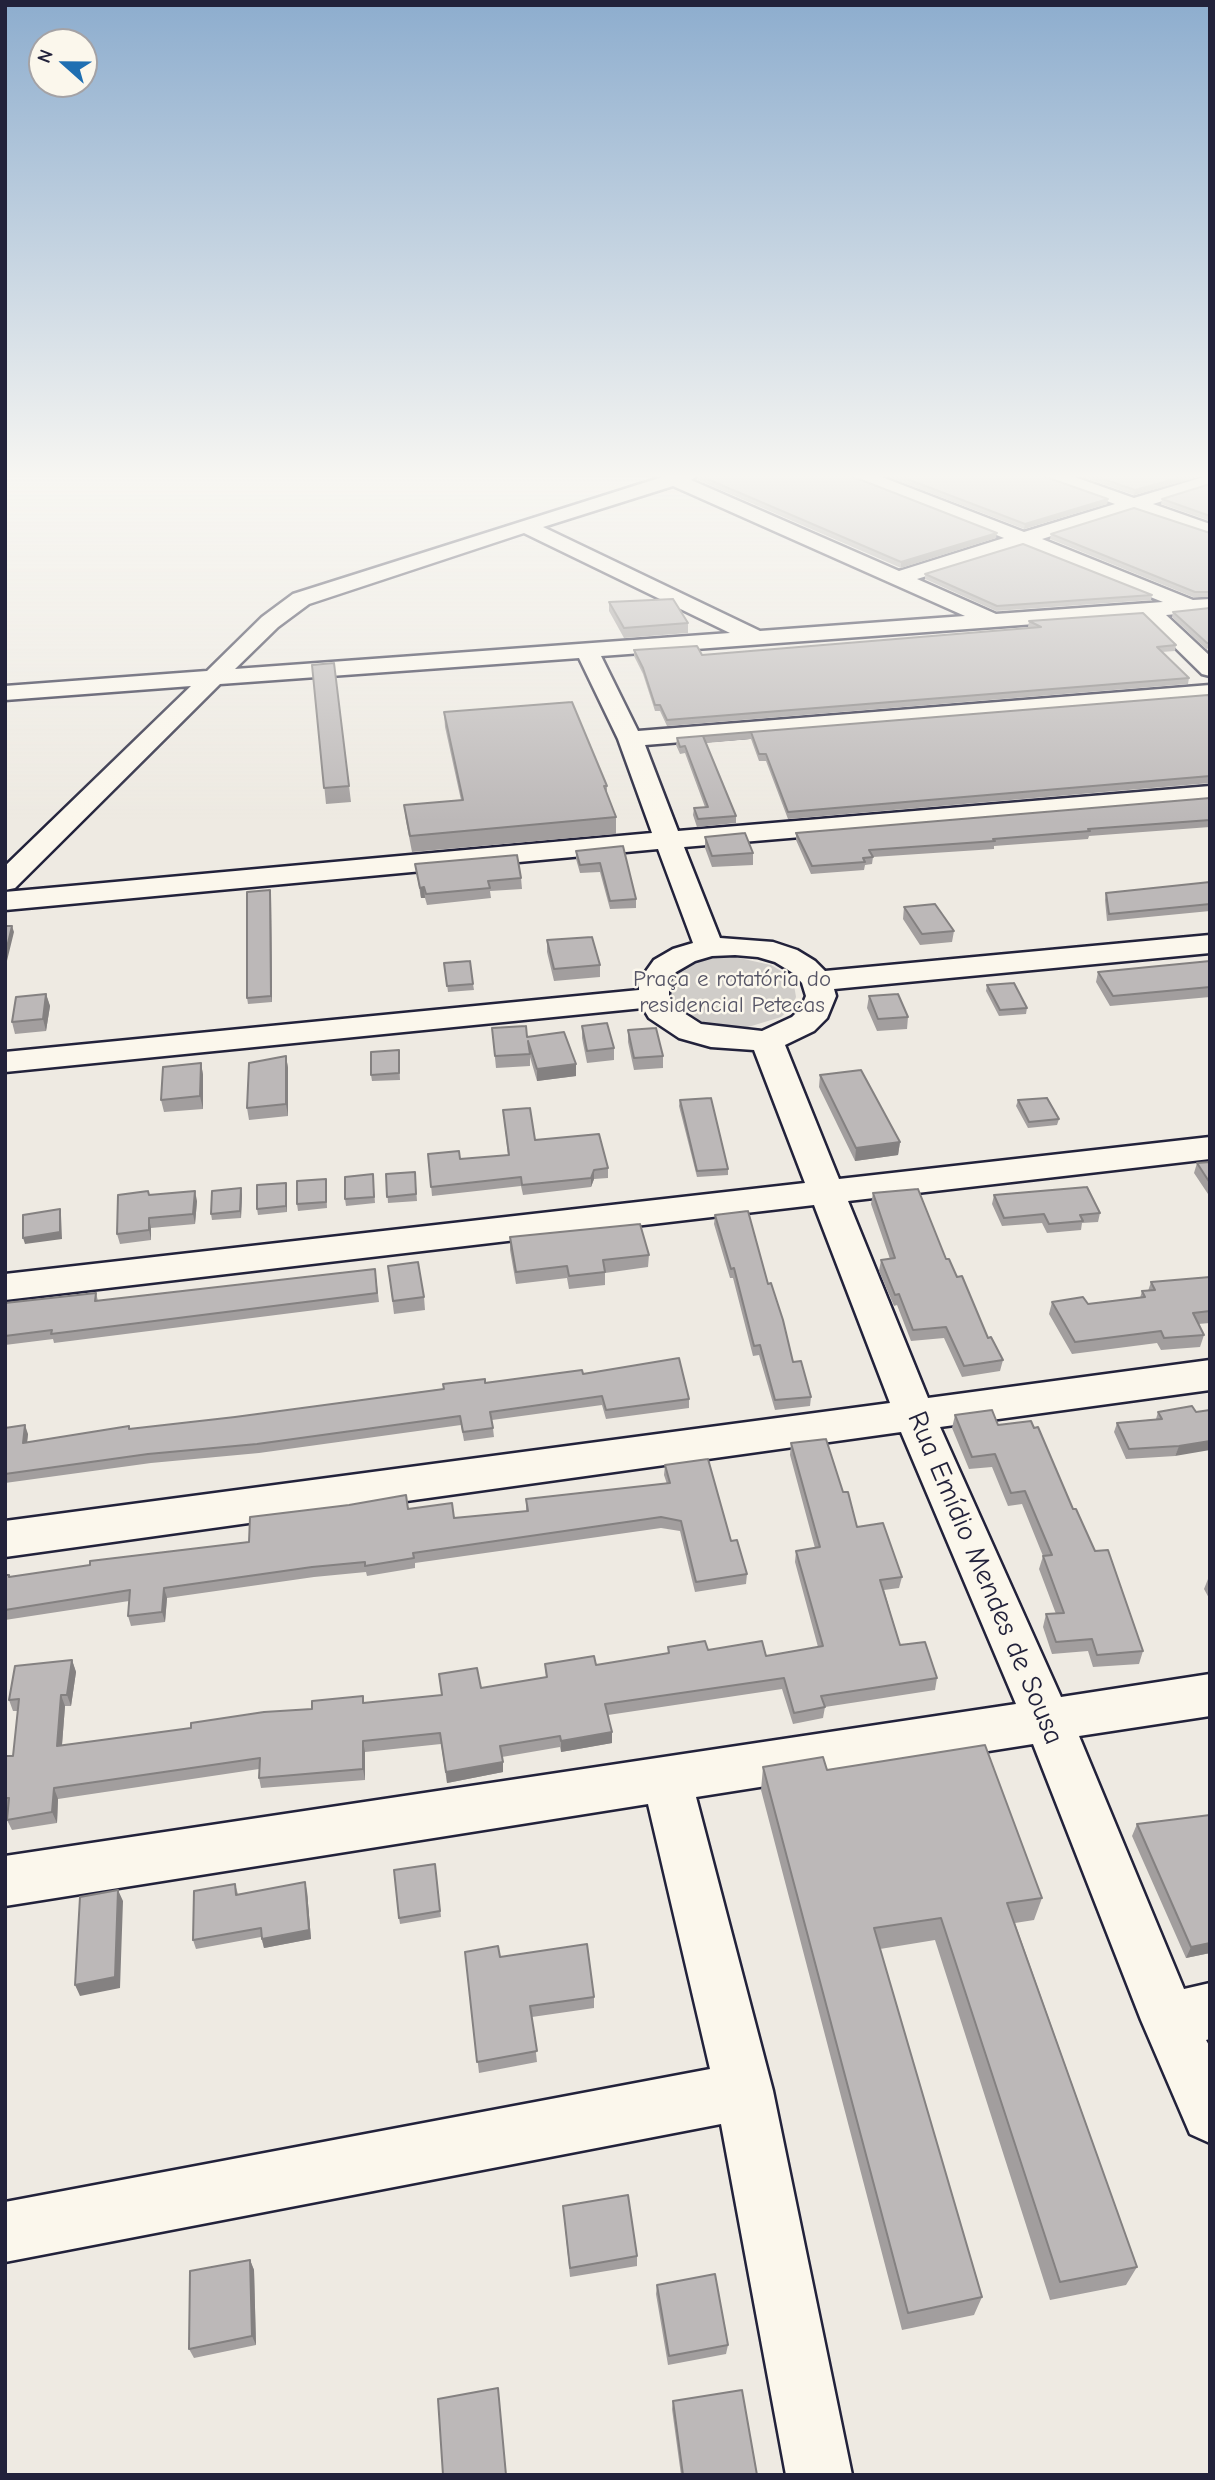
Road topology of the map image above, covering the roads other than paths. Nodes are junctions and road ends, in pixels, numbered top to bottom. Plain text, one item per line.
1 (327, 590) edge
2 (658, 590) edge
3 (925, 590) edge
4 (1158, 590) edge
5 (1201, 606) edge
6 (1149, 610) junction
7 (993, 621) junction
8 (756, 637) junction
9 (587, 651) junction
10 (1210, 669) edge
11 (211, 680) junction
12 (1210, 692) edge
13 (5, 693) edge
14 (630, 739) junction
15 (1210, 794) edge
16 (666, 840) junction
17 (5, 881) edge
18 (5, 901) edge
19 (1210, 944) edge
20 (709, 947) junction
21 (817, 981) junction
22 (654, 998) junction
23 (766, 1041) junction
24 (5, 1062) edge
25 (1210, 1148) edge
26 (826, 1194) junction
27 (5, 1287) edge
28 (1210, 1375) edge
29 (915, 1416) junction
30 (5, 1539) edge
31 (1210, 1695) edge
32 (1048, 1721) junction
33 (667, 1780) junction
34 (5, 1881) edge
35 (1189, 2016) edge
36 (744, 2091) junction
37 (1210, 2114) edge
38 (5, 2232) edge
39 (819, 2475) edge

1 - 11 street
2 - 8 street
3 - 7 street
4 - 5 street
5 - 6 street
6 - 7 street
6 - 10 street
7 - 8 street
8 - 9 street
9 - 11 street
9 - 14 street
11 - 13 street
11 - 17 street
12 - 14 street
14 - 16 street
15 - 16 street
16 - 18 street
16 - 20 street
19 - 21 street
20 - 21 street
20 - 22 street
21 - 23 street
22 - 23 street
22 - 24 street
23 - 26 street, Rua Emídio Mendes de Sousa
25 - 26 street
26 - 27 street
26 - 29 street, Rua Emídio Mendes de Sousa
28 - 29 street
29 - 30 street
29 - 32 street, Rua Emídio Mendes de Sousa
31 - 32 street
32 - 33 street
32 - 35 street, Rua Emídio Mendes de Sousa
33 - 34 street
33 - 36 street
35 - 37 street, Rua Emídio Mendes de Sousa
36 - 38 street
36 - 39 street

